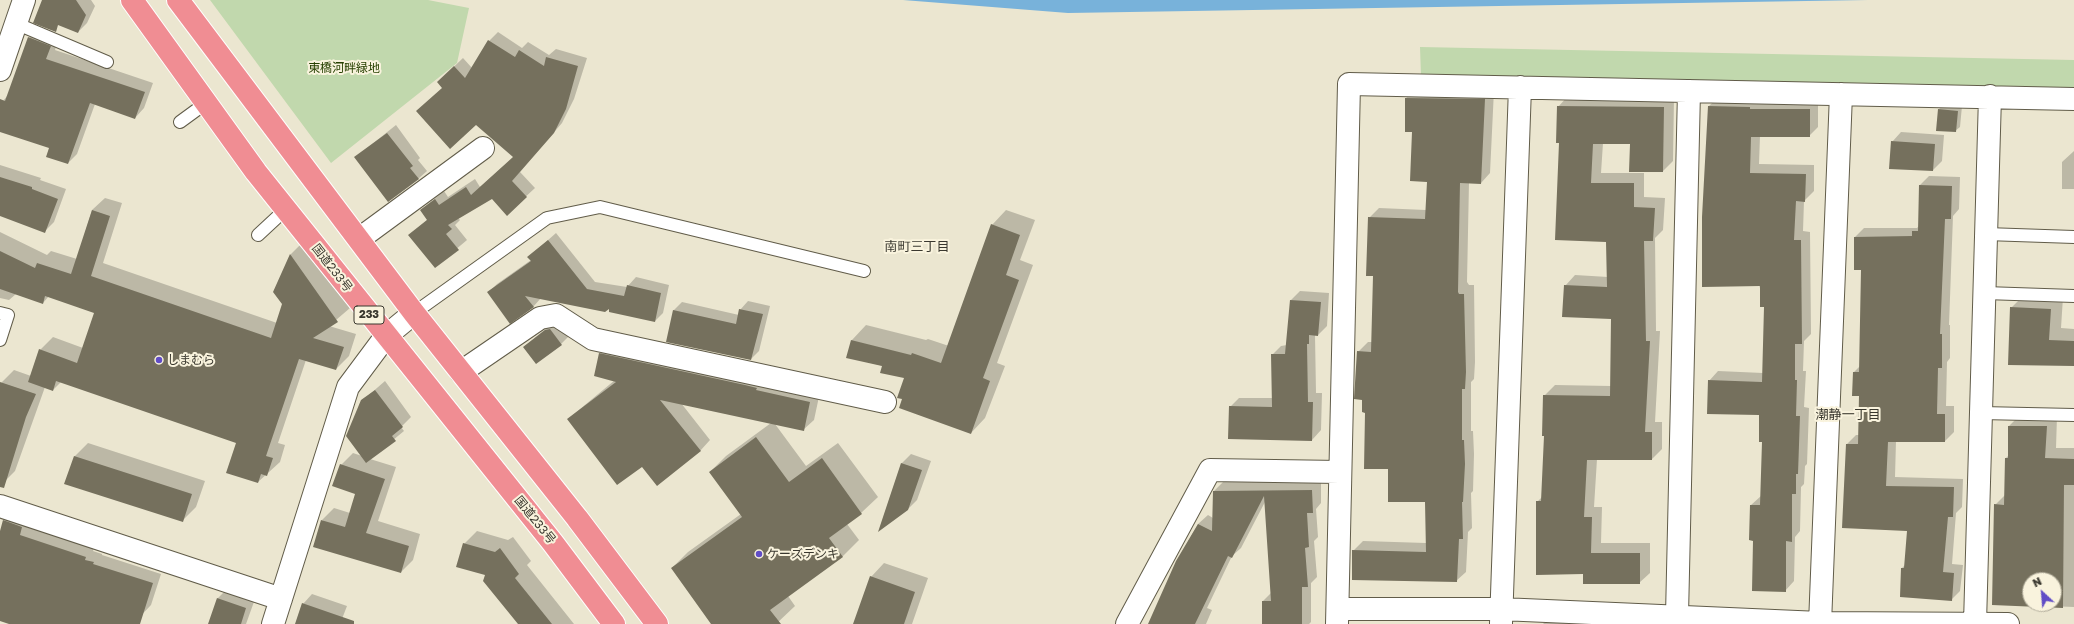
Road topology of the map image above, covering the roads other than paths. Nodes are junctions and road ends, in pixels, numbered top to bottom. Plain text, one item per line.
1 (24, 0) edge
2 (132, 0) edge
3 (178, 0) edge
4 (7, 20) edge
5 (107, 62) dead end
6 (0, 70) edge
7 (1520, 87) junction
8 (1689, 91) junction
9 (1841, 94) junction
10 (1990, 96) junction
11 (2074, 99) edge
12 (206, 103) junction
13 (180, 122) dead end
14 (482, 148) dead end
15 (286, 209) junction
16 (1986, 234) junction
17 (258, 235) dead end
18 (2074, 237) edge
19 (359, 239) junction
20 (864, 271) dead end
21 (1985, 293) junction
22 (2074, 296) edge
23 (0, 313) edge
24 (414, 313) junction
25 (386, 336) junction
26 (0, 340) edge
27 (461, 372) junction
28 (885, 402) dead end
29 (1981, 413) junction
30 (2074, 415) edge
31 (1339, 472) junction
32 (0, 506) edge
33 (281, 600) junction
34 (1676, 615) junction
35 (1338, 617) edge
36 (1501, 617) edge
37 (1820, 623) edge
38 (1975, 623) junction
39 (273, 624) edge
40 (614, 624) edge
41 (657, 624) edge
42 (1127, 624) edge
43 (2008, 624) edge

1 - 4 street
2 - 12 highway, 国道233号 / 233
3 - 19 highway
4 - 5 lane
4 - 6 street
7 - 8 street
7 - 31 street
7 - 36 street
8 - 9 street
8 - 34 street
9 - 10 street
9 - 37 street
10 - 11 street
10 - 16 street
12 - 13 lane
12 - 15 highway, 国道233号 / 233
14 - 19 street
15 - 17 lane
15 - 25 highway, 国道233号 / 233
16 - 18 lane
16 - 21 street
19 - 24 highway
20 - 24 lane
21 - 22 lane
21 - 29 street
23 - 26 lane
24 - 25 street
24 - 27 highway
25 - 33 street
25 - 40 highway, 国道233号 / 233
27 - 28 street
27 - 41 highway
29 - 30 lane
29 - 38 street
31 - 35 street
31 - 42 street
32 - 33 street
33 - 39 street
34 - 36 street
34 - 37 street
35 - 36 street
37 - 38 street
38 - 43 street

